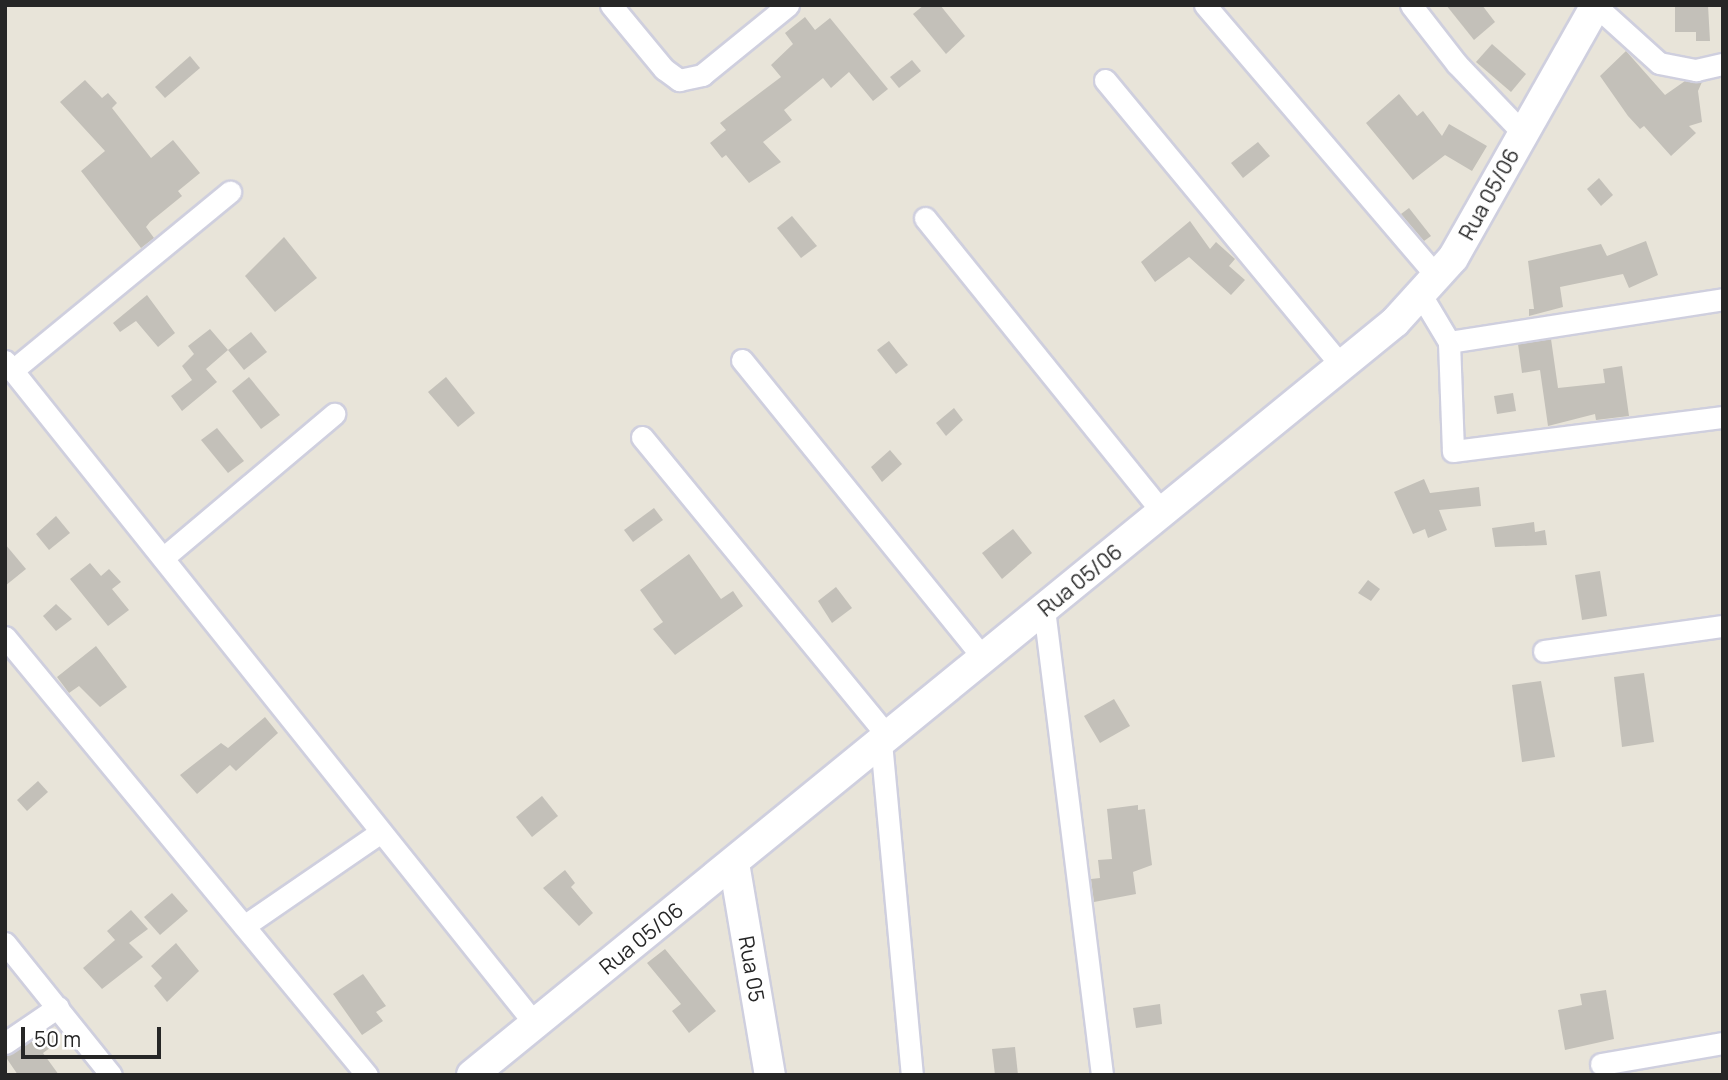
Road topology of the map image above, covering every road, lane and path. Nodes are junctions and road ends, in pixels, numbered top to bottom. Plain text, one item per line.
1 (611, 5) edge
2 (788, 5) edge
3 (1205, 5) edge
4 (1411, 5) edge
5 (1596, 6) edge
6 (1723, 64) edge
7 (1105, 80) dead end
8 (1523, 133) junction
9 (230, 192) dead end
10 (925, 218) dead end
11 (1429, 286) junction
12 (1723, 299) edge
13 (1449, 342) junction
14 (742, 360) dead end
15 (9, 366) edge
16 (1342, 366) junction
17 (334, 414) dead end
18 (1723, 417) edge
19 (642, 437) dead end
20 (1163, 513) junction
21 (163, 558) junction
22 (1044, 609) junction
23 (1723, 626) edge
24 (5, 637) edge
25 (1544, 651) dead end
26 (984, 659) junction
27 (885, 740) junction
28 (381, 832) junction
29 (734, 863) junction
30 (244, 926) junction
31 (5, 943) edge
32 (58, 1007) junction
33 (535, 1024) junction
34 (5, 1043) edge
35 (1723, 1043) edge
36 (1601, 1064) dead end
37 (767, 1074) edge
38 (111, 1075) edge
39 (367, 1075) edge
40 (472, 1075) edge
41 (912, 1075) edge
42 (1102, 1075) edge

1 - 2 street
3 - 11 street
4 - 8 street
5 - 6 street
5 - 8 street, Rua 05/06
7 - 16 street
8 - 11 street, Rua 05/06
9 - 15 street
10 - 20 street
11 - 13 street
11 - 16 street, Rua 05/06
12 - 13 street
13 - 18 street
14 - 26 street
15 - 21 street
16 - 20 street, Rua 05/06
17 - 21 street
19 - 27 street
20 - 22 street, Rua 05/06
21 - 28 street
22 - 26 street, Rua 05/06
22 - 42 street
23 - 25 street
24 - 30 street
26 - 27 street, Rua 05/06
27 - 29 street, Rua 05/06
27 - 41 street
28 - 30 street
28 - 33 street
29 - 33 street, Rua 05/06
29 - 37 street, Rua 05
30 - 39 street
31 - 32 street
32 - 34 street
32 - 38 street
33 - 40 street, Rua 05/06
35 - 36 street

